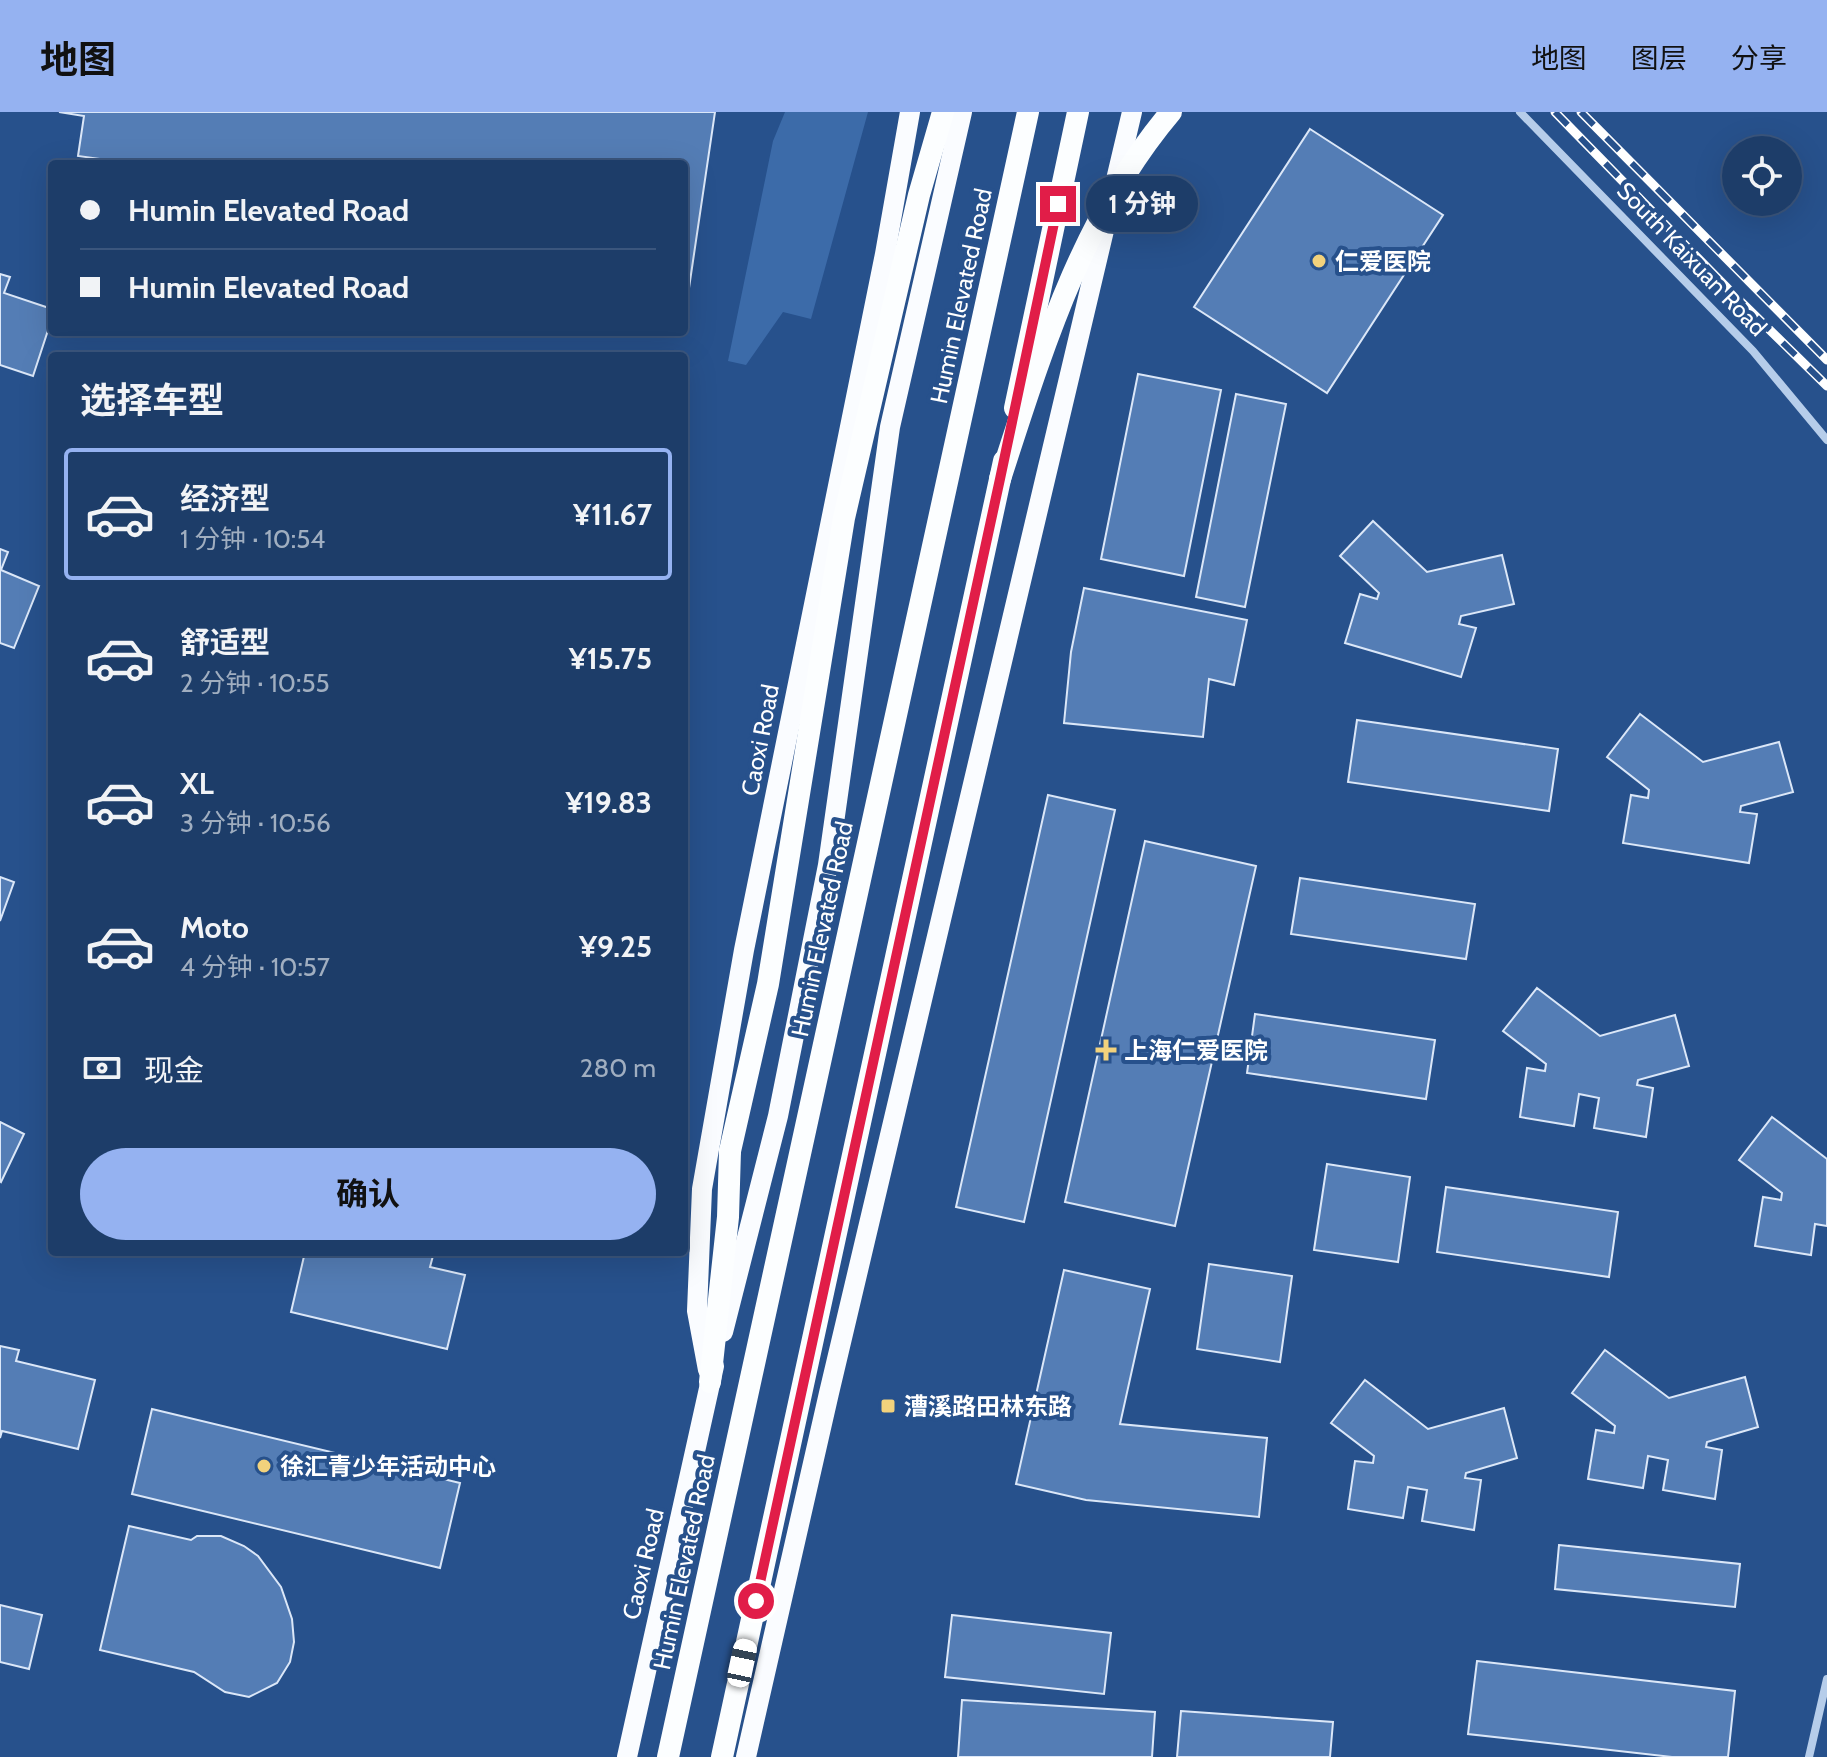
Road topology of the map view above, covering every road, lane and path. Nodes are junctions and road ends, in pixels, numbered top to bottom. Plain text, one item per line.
1 (910, 112) edge
2 (935, 112) edge
3 (943, 112) edge
4 (962, 112) edge
5 (1028, 112) edge
6 (1078, 112) edge
7 (1132, 112) edge
8 (1171, 112) edge
9 (1520, 112) edge
10 (890, 427) junction
11 (1827, 440) edge
12 (1000, 479) junction
13 (710, 1382) junction
14 (1827, 1679) edge
15 (627, 1757) edge
16 (668, 1757) edge
17 (722, 1757) edge
18 (746, 1757) edge
19 (1809, 1757) edge

1 - 13 main road, Caoxi Road
2 - 10 main road, Caoxi Road
3 - 13 highway, bridge
4 - 10 main road, Caoxi Road
5 - 16 highway, Humin Elevated Road
6 - 12 highway, bridge
7 - 18 main road
8 - 12 highway, bridge
9 - 11 street, South Kaixuan Road
10 - 13 main road, Caoxi Road
12 - 17 highway
13 - 15 main road, Caoxi Road
14 - 19 street

